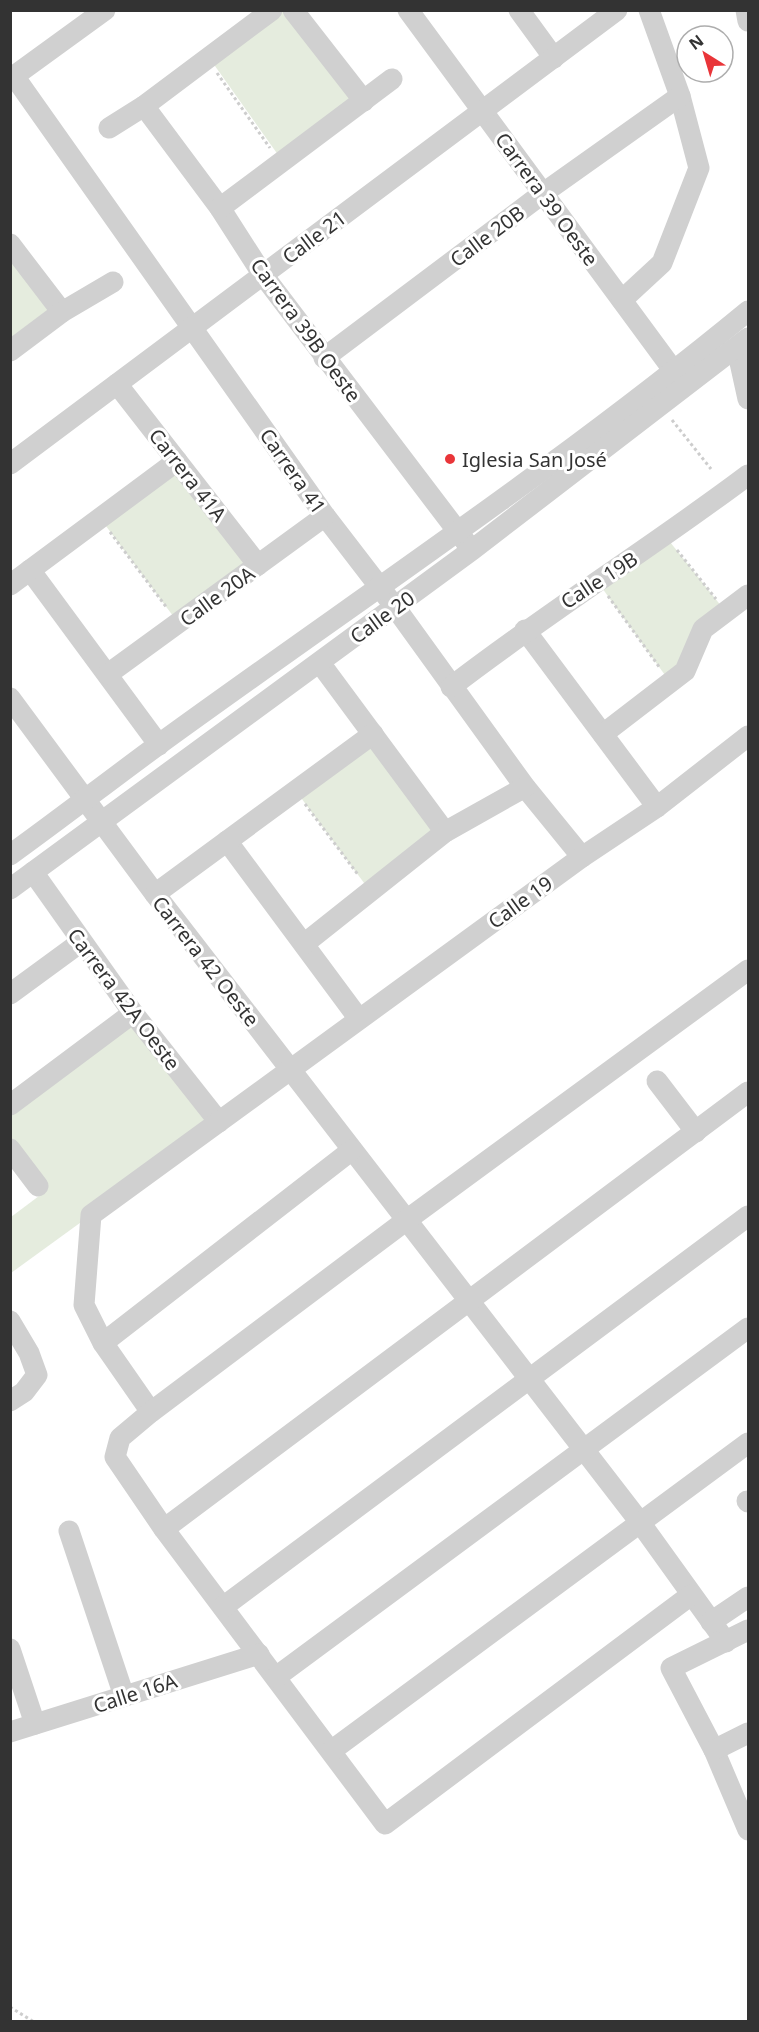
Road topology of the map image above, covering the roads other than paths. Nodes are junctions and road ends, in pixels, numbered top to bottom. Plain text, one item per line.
1 (105, 10) edge
2 (272, 10) edge
3 (293, 10) edge
4 (408, 10) edge
5 (519, 10) edge
6 (617, 10) edge
7 (649, 10) edge
8 (746, 10) edge
9 (748, 21) edge
10 (554, 58) junction
11 (12, 78) edge
12 (392, 79) dead end
13 (680, 96) junction
14 (364, 100) junction
15 (144, 106) junction
16 (482, 111) junction
17 (109, 128) dead end
18 (542, 194) junction
19 (220, 208) junction
20 (10, 244) edge
21 (263, 275) junction
22 (113, 282) dead end
23 (622, 300) junction
24 (748, 311) edge
25 (62, 312) junction
26 (192, 328) junction
27 (743, 344) edge
28 (10, 351) edge
29 (324, 357) junction
30 (680, 380) junction
31 (117, 384) junction
32 (748, 399) edge
33 (177, 461) junction
34 (10, 464) edge
35 (748, 475) edge
36 (325, 516) junction
37 (459, 533) junction
38 (472, 550) junction
39 (258, 565) junction
40 (30, 570) junction
41 (10, 585) edge
42 (381, 589) junction
43 (748, 595) edge
44 (395, 607) junction
45 (525, 630) junction
46 (320, 663) junction
47 (108, 674) junction
48 (451, 687) junction
49 (10, 698) edge
50 (373, 734) junction
51 (603, 734) junction
52 (748, 736) edge
53 (159, 745) junction
54 (525, 787) junction
55 (85, 800) junction
56 (657, 807) junction
57 (102, 821) junction
58 (445, 832) junction
59 (227, 841) junction
60 (10, 855) edge
61 (582, 856) junction
62 (33, 872) junction
63 (10, 889) edge
64 (154, 894) junction
65 (81, 942) junction
66 (304, 944) junction
67 (748, 970) edge
68 (10, 994) edge
69 (133, 1013) junction
70 (359, 1019) junction
71 (291, 1070) junction
72 (657, 1081) dead end
73 (748, 1092) edge
74 (10, 1106) edge
75 (219, 1122) junction
76 (696, 1132) junction
77 (10, 1149) edge
78 (352, 1150) junction
79 (38, 1186) dead end
80 (748, 1216) edge
81 (408, 1219) junction
82 (469, 1299) junction
83 (10, 1321) edge
84 (748, 1328) edge
85 (103, 1343) junction
86 (529, 1377) junction
87 (10, 1401) edge
88 (151, 1412) junction
89 (748, 1443) edge
90 (582, 1449) junction
91 (639, 1521) junction
92 (164, 1529) junction
93 (69, 1531) dead end
94 (690, 1595) junction
95 (748, 1597) edge
96 (223, 1607) junction
97 (711, 1622) junction
98 (748, 1630) edge
99 (726, 1642) junction
100 (10, 1649) edge
101 (259, 1654) junction
102 (276, 1677) junction
103 (124, 1696) junction
104 (35, 1724) junction
105 (10, 1732) edge
106 (748, 1733) edge
107 (714, 1750) junction
108 (331, 1751) junction
109 (748, 1830) edge

1 - 11 street
2 - 15 street
3 - 14 street
4 - 16 street, Carrera 39 Oeste
5 - 10 street
6 - 10 street, Calle 21
7 - 13 street
8 - 9 street
10 - 16 street, Calle 21
11 - 26 street, Carrera 41
12 - 14 street
13 - 18 street, Calle 20B
13 - 23 street
14 - 19 street
15 - 17 street
15 - 19 street, Carrera 39B Oeste
16 - 18 street, Carrera 39 Oeste
16 - 21 street, Calle 21
18 - 23 street, Carrera 39 Oeste
18 - 29 street, Calle 20B
19 - 21 street, Carrera 39B Oeste
20 - 25 street
21 - 26 street, Calle 21
21 - 29 street, Carrera 39B Oeste
22 - 25 street
23 - 30 street, Carrera 39 Oeste
24 - 30 street, Calle 20
25 - 28 street
26 - 31 street, Calle 21
26 - 36 street, Carrera 41
27 - 30 street, Calle 20
27 - 32 street
29 - 37 street, Carrera 39B Oeste
30 - 37 street, Calle 20
30 - 38 street, Calle 20
31 - 33 street, Carrera 41A
31 - 34 street, Calle 21
33 - 39 street, Carrera 41A
33 - 40 street
35 - 45 street, Calle 19B
36 - 39 street, Calle 20A
36 - 42 street, Carrera 41
37 - 38 street, Carrera 39B Oeste
37 - 42 street, Calle 20
38 - 44 street, Calle 20
39 - 47 street, Calle 20A
40 - 41 street
40 - 47 street
42 - 44 street, Carrera 41
42 - 53 street, Calle 20
43 - 51 street
44 - 46 street, Calle 20
44 - 48 street, Carrera 41
45 - 48 street, Calle 19B
45 - 51 street
46 - 50 street
46 - 57 street, Calle 20
47 - 53 street
48 - 54 street, Carrera 41
49 - 55 street, Carrera 42 Oeste
50 - 58 street
50 - 59 street
51 - 56 street
52 - 56 street, Calle 19
53 - 55 street, Calle 20
54 - 58 street
54 - 61 street, Carrera 41
55 - 57 street, Carrera 42 Oeste
55 - 60 street, Calle 20
56 - 61 street, Calle 19
57 - 62 street, Calle 20
57 - 64 street, Carrera 42 Oeste
58 - 66 street
59 - 64 street
59 - 66 street
61 - 70 street, Calle 19
62 - 63 street, Calle 20
62 - 65 street, Carrera 42A Oeste
64 - 71 street, Carrera 42 Oeste
65 - 68 street
65 - 69 street, Carrera 42A Oeste
66 - 70 street
67 - 81 street
69 - 74 street
69 - 75 street, Carrera 42A Oeste
70 - 71 street, Calle 19
71 - 75 street, Calle 19
71 - 78 street, Carrera 42 Oeste
72 - 76 street
73 - 76 street
75 - 85 street, Calle 19
76 - 82 street
77 - 79 street
78 - 81 street, Carrera 42 Oeste
78 - 85 street
80 - 86 street
81 - 82 street, Carrera 42 Oeste
81 - 88 street
82 - 86 street, Carrera 42 Oeste
82 - 92 street
83 - 87 street
84 - 90 street
85 - 88 street, Calle 19
86 - 90 street, Carrera 42 Oeste
86 - 96 street
88 - 92 street
89 - 91 street
90 - 91 street, Carrera 42 Oeste
90 - 102 street
91 - 94 street, Carrera 42 Oeste
91 - 108 street
92 - 96 street
93 - 103 street
94 - 97 street, Carrera 42 Oeste
94 - 108 street
95 - 97 street
96 - 101 street
97 - 99 street, Carrera 42 Oeste
98 - 99 street
99 - 107 street
100 - 104 street
101 - 102 street
101 - 103 street, Calle 16A
102 - 108 street
103 - 104 street, Calle 16A
104 - 105 street, Calle 16A
106 - 107 street
107 - 109 street

